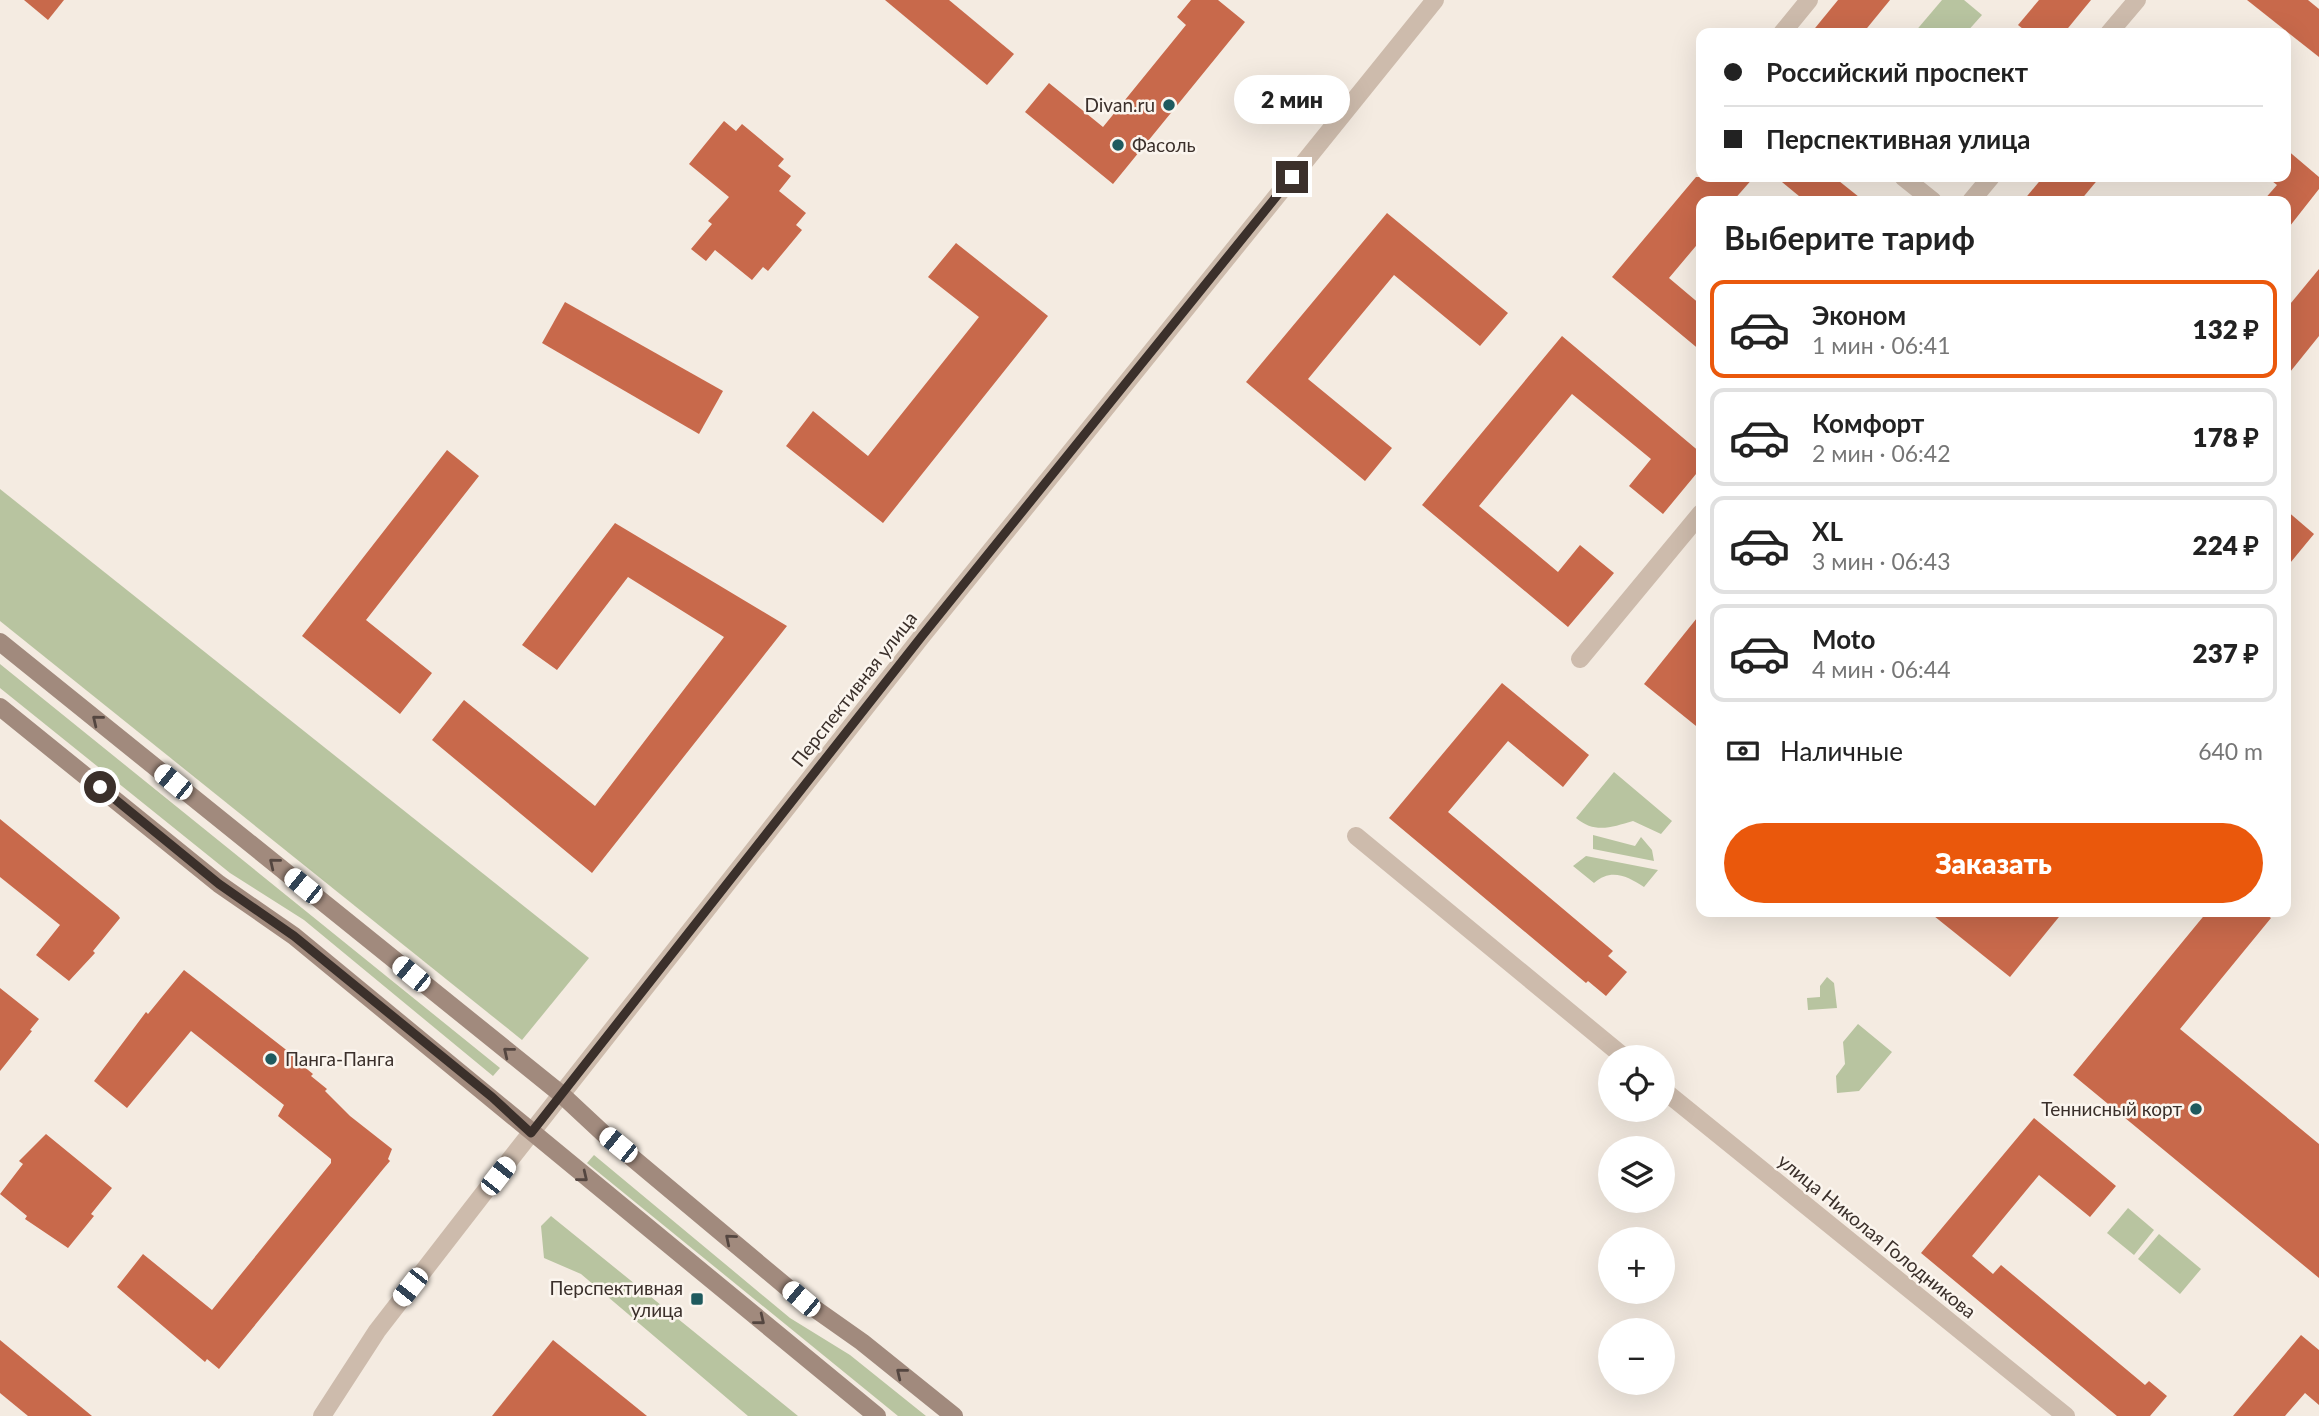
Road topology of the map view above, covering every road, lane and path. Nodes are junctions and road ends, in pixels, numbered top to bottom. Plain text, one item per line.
1 (1435, 0) edge
2 (1809, 0) edge
3 (2129, 3) edge
4 (1786, 28) edge
5 (2112, 28) edge
6 (1909, 182) edge
7 (1987, 182) edge
8 (1927, 196) edge
9 (1975, 196) edge
10 (1696, 519) edge
11 (0, 642) edge
12 (1580, 659) dead end
13 (0, 707) edge
14 (1356, 836) dead end
15 (1609, 1045) edge
16 (561, 1094) junction
17 (1675, 1099) edge
18 (531, 1133) junction
19 (322, 1416) edge
20 (877, 1416) edge
21 (954, 1416) edge
22 (2066, 1416) edge

1 - 16 street, Перспективная улица
2 - 4 street
3 - 5 street
6 - 8 street
7 - 9 street
10 - 12 street
16 -> 11 main road
13 - 18 main road
14 - 15 street
16 - 18 street, Перспективная улица
21 -> 16 main road
17 - 22 street, улица Николая Голодникова
18 - 19 street, Перспективная улица
18 -> 20 main road

